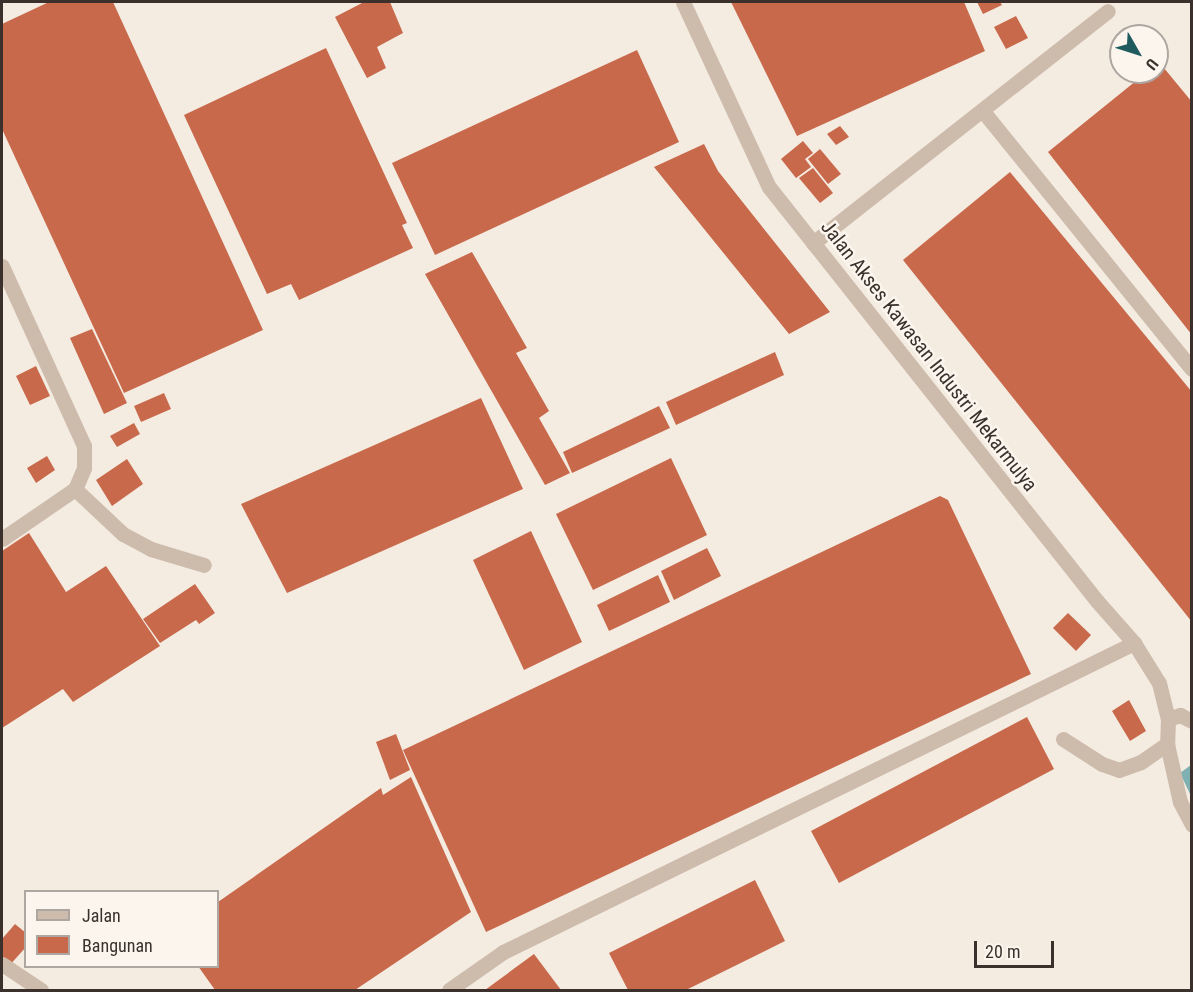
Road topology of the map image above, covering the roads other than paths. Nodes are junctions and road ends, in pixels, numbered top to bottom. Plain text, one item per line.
1 (683, 2) edge
2 (1108, 11) dead end
3 (982, 110) junction
4 (813, 243) junction
5 (2, 266) edge
6 (1191, 369) edge
7 (75, 489) junction
8 (2, 539) edge
9 (204, 565) dead end
10 (1134, 643) junction
11 (1168, 719) junction
12 (1191, 721) edge
13 (1063, 739) dead end
14 (1167, 744) junction
15 (1191, 825) edge
16 (2, 964) edge
17 (41, 990) edge
18 (449, 990) edge

1 - 4 street, Jalan Akses Kawasan Industri Mekarmulya
2 - 3 street
3 - 4 street
3 - 6 street
4 - 10 street, Jalan Akses Kawasan Industri Mekarmulya
5 - 7 street
7 - 8 street
7 - 9 street
10 - 11 street, Jalan Akses Kawasan Industri Mekarmulya
10 - 18 street
11 - 12 street
11 - 14 street, Jalan Akses Kawasan Industri Mekarmulya
13 - 14 street
14 - 15 street, Jalan Akses Kawasan Industri Mekarmulya
16 - 17 street

